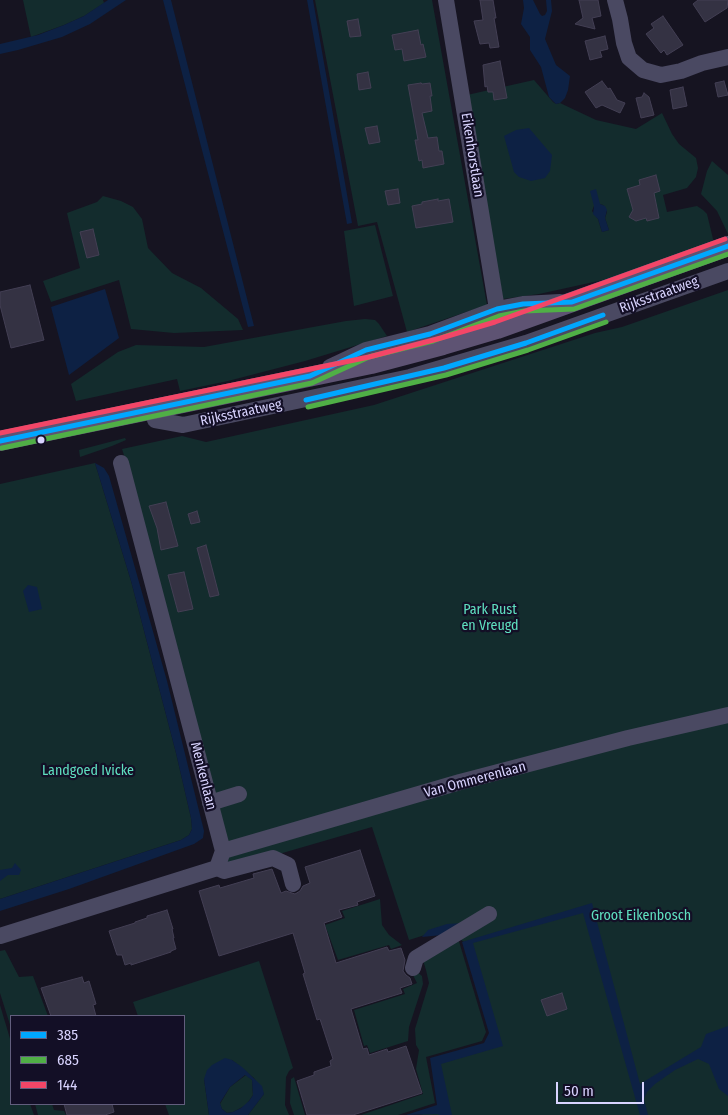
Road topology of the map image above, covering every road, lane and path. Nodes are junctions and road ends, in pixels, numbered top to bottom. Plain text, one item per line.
1 (446, 0) edge
2 (615, 0) edge
3 (728, 57) edge
4 (728, 246) edge
5 (728, 259) edge
6 (728, 271) edge
7 (572, 302) junction
8 (497, 309) junction
9 (310, 376) junction
10 (155, 420) junction
11 (0, 441) edge
12 (0, 454) edge
13 (121, 463) dead end
14 (728, 715) edge
15 (239, 794) dead end
16 (210, 803) junction
17 (223, 851) junction
18 (216, 868) junction
19 (293, 884) dead end
20 (488, 914) dead end
21 (0, 936) edge
22 (412, 968) dead end

1 - 8 street, Eikenhorstlaan
2 - 3 street
4 - 7 main road, Rijksstraatweg
5 - 10 main road, Rijksstraatweg
6 - 10 street, Rijksstraatweg
7 - 8 street, Rijksstraatweg
7 - 9 main road, Rijksstraatweg
8 - 9 street, Rijksstraatweg
9 - 11 main road, Rijksstraatweg
10 - 12 main road, Rijksstraatweg
13 - 16 street, Menkenlaan
14 - 17 street, Van Ommerenlaan
15 - 16 street
16 - 17 street, Menkenlaan
17 - 18 street
18 - 19 street
18 - 21 street
20 - 22 street

